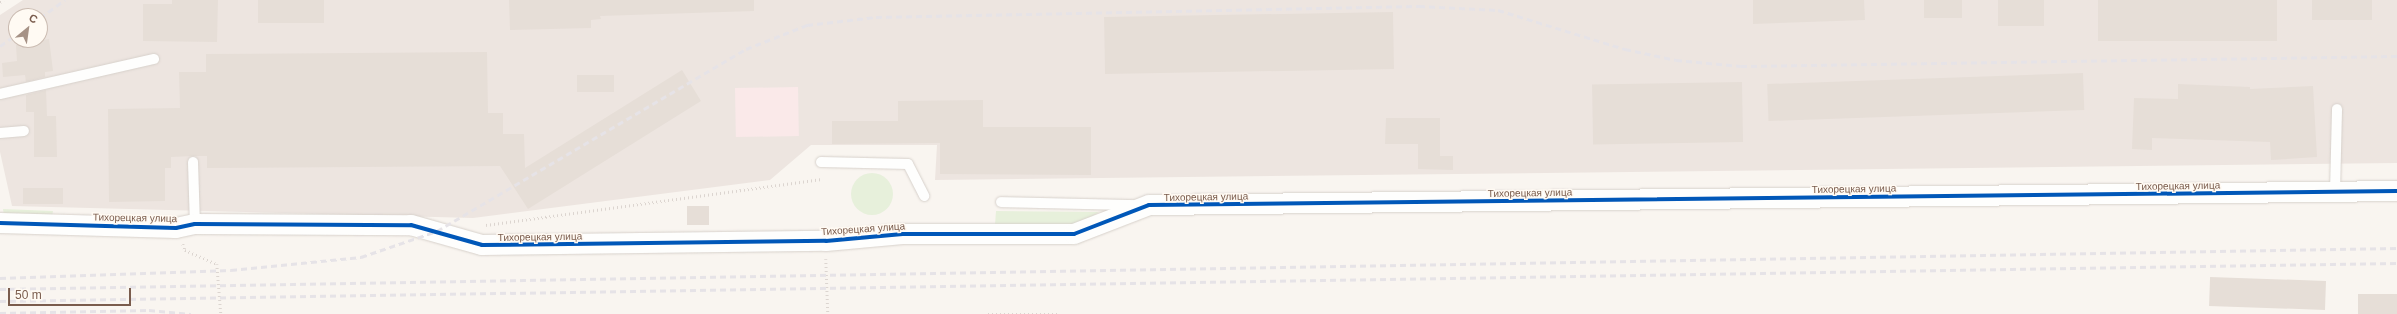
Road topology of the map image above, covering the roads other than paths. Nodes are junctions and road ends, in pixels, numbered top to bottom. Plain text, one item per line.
1 (154, 59) dead end
2 (0, 94) edge
3 (2337, 109) dead end
4 (24, 131) dead end
5 (0, 133) edge
6 (192, 162) dead end
7 (821, 162) dead end
8 (2397, 191) edge
9 (2335, 192) junction
10 (924, 196) dead end
11 (1001, 202) dead end
12 (1149, 205) junction
13 (0, 223) edge
14 (186, 226) junction

1 - 2 lane
3 - 9 lane
4 - 5 lane
6 - 14 lane
7 - 10 lane
8 - 9 street, Тихорецкая улица
9 - 12 street, Тихорецкая улица
11 - 12 lane
12 - 14 street, Тихорецкая улица
13 - 14 street, Тихорецкая улица

